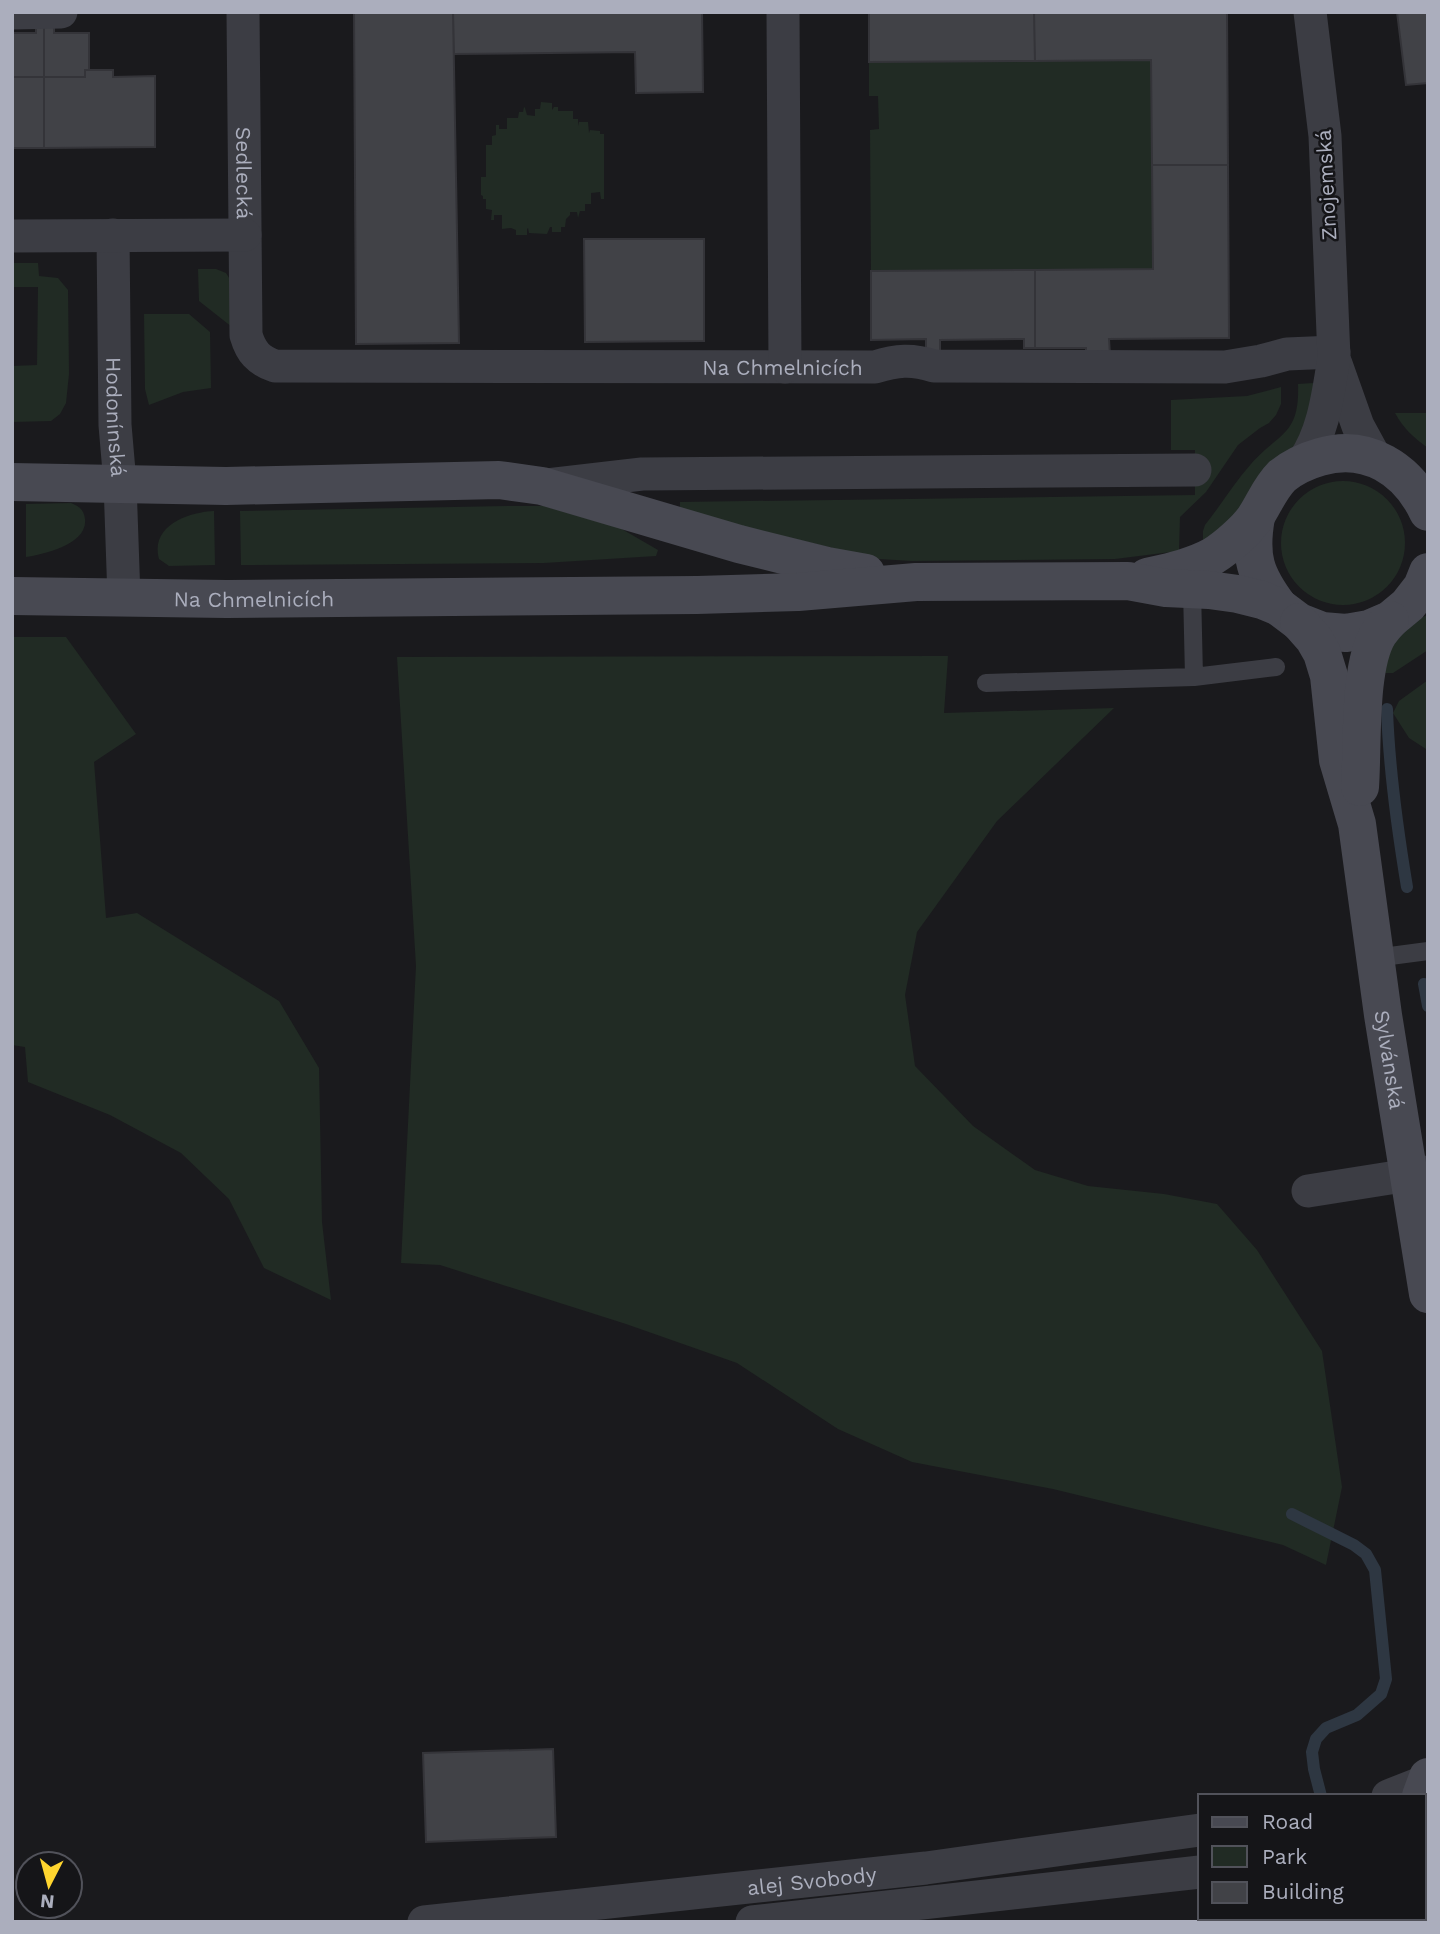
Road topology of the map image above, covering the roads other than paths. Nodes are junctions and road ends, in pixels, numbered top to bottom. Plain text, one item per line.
1 (61, 12) edge
2 (243, 12) edge
3 (783, 12) edge
4 (1310, 12) edge
5 (12, 13) edge
6 (113, 235) junction
7 (244, 235) junction
8 (12, 236) edge
9 (246, 334) joint
10 (1334, 355) junction
11 (785, 367) junction
12 (1376, 459) junction
13 (1303, 462) junction
14 (1195, 470) dead end
15 (12, 482) edge
16 (120, 483) junction
17 (542, 486) junction
18 (1428, 512) edge
19 (1256, 517) junction
20 (1428, 572) edge
21 (1128, 581) junction
22 (916, 582) junction
23 (1192, 589) junction
24 (12, 596) edge
25 (124, 598) junction
26 (1409, 608) edge
27 (1289, 615) junction
28 (1276, 667) dead end
29 (1194, 677) junction
30 (986, 683) dead end
31 (1357, 824) junction
32 (1428, 951) edge
33 (1376, 958) junction
34 (1418, 1173) edge
35 (1308, 1191) dead end
36 (1428, 1294) edge
37 (1425, 1785) edge
38 (1395, 1794) edge
39 (1198, 1830) edge
40 (1198, 1872) edge
41 (424, 1922) edge
42 (752, 1922) edge

1 - 5 street
2 - 7 street, Sedlecká
3 - 11 street
4 - 10 street, Znojemská
6 - 7 street
6 - 8 street
6 - 16 street, Hodonínská
7 - 9 street, Sedlecká
9 - 11 street, Na Chmelnicích
10 - 11 street, Na Chmelnicích
10 - 12 street, Znojemská
10 - 13 street, Znojemská
12 - 13 street, Na Chmelnicích
12 - 18 street, Na Chmelnicích
13 - 19 street, Na Chmelnicích
14 - 17 street, Na Chmelnicích
15 - 16 street, Na Chmelnicích
16 - 17 street, Na Chmelnicích
16 - 25 street, Hodonínská
17 - 22 street, Na Chmelnicích
19 - 21 street, Na Chmelnicích
19 - 27 street, Na Chmelnicích
20 - 26 street
21 - 22 street, Na Chmelnicích
21 - 23 street, Na Chmelnicích
22 - 25 street, Na Chmelnicích
23 - 27 street, Na Chmelnicích
23 - 29 lane
24 - 25 street, Na Chmelnicích
26 - 27 street, Na Chmelnicích
26 - 31 street, Sylvánská
27 - 31 street, Sylvánská
28 - 29 lane
29 - 30 lane
31 - 33 street, Sylvánská
32 - 33 lane
33 - 34 street, Sylvánská
34 - 35 street
34 - 36 street, Sylvánská
37 - 38 street
39 - 41 street, alej Svobody
40 - 42 street, alej Svobody

